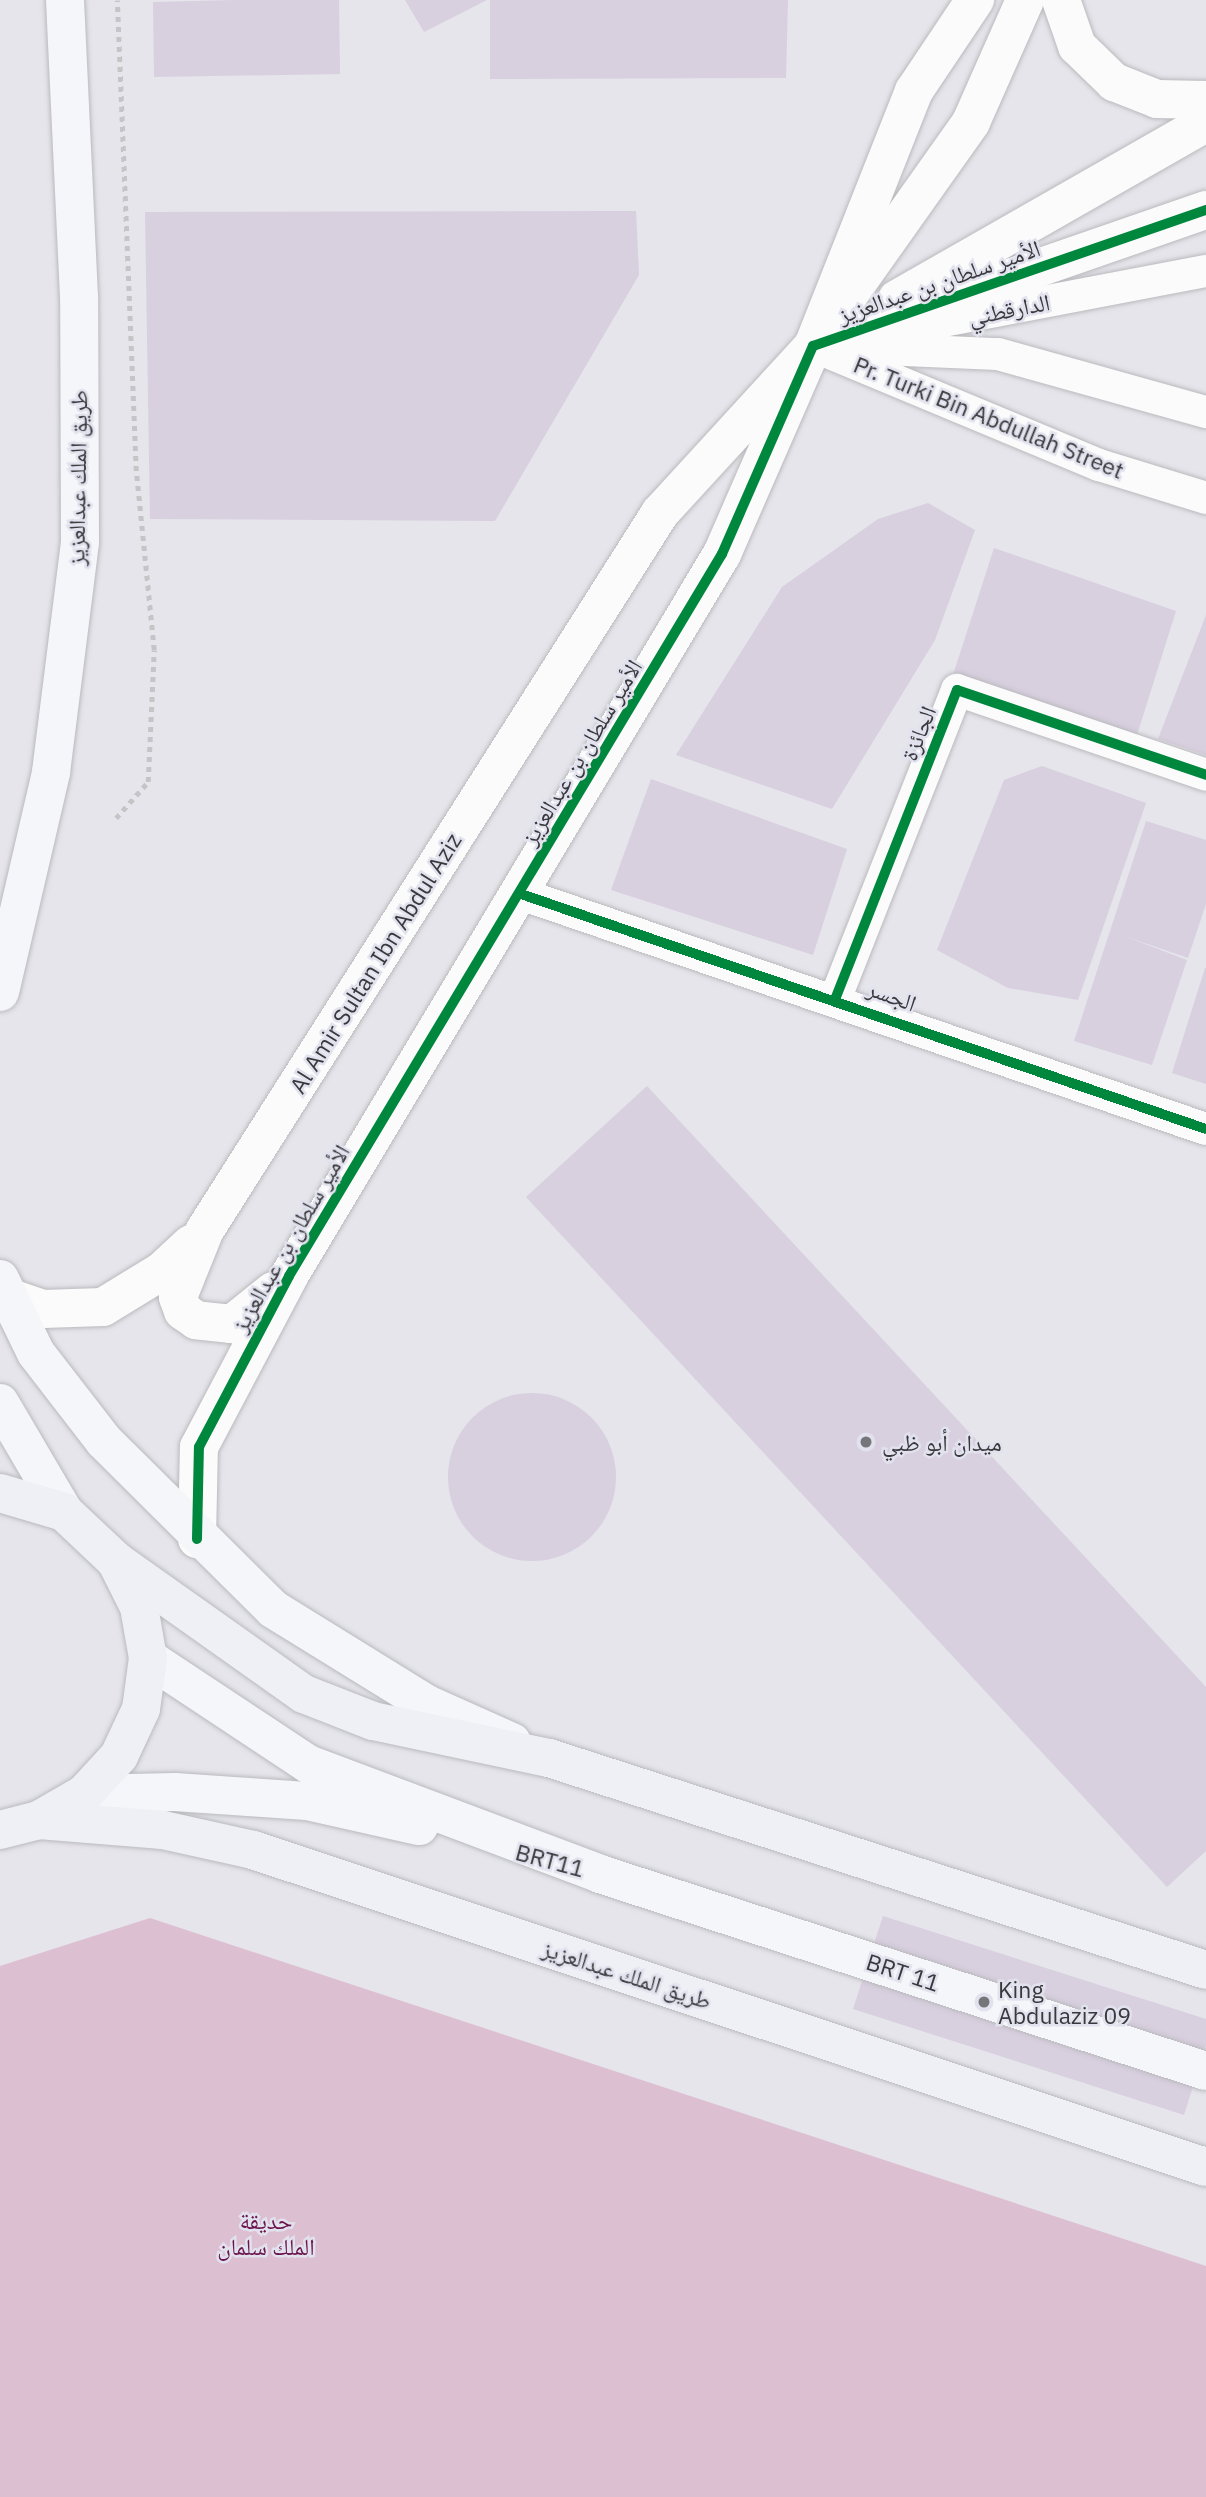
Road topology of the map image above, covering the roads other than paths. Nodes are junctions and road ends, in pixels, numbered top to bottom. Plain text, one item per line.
1 (65, 0) edge
2 (975, 0) edge
3 (1025, 0) edge
4 (1061, 0) edge
5 (1206, 100) edge
6 (1206, 123) edge
7 (1206, 210) edge
8 (1206, 271) edge
9 (813, 346) junction
10 (1206, 412) edge
11 (1206, 498) edge
12 (1206, 775) edge
13 (522, 894) junction
14 (0, 992) edge
15 (835, 997) junction
16 (1206, 1129) edge
17 (205, 1230) junction
18 (289, 1276) junction
19 (3, 1288) edge
20 (0, 1403) edge
21 (0, 1493) edge
22 (64, 1512) junction
23 (197, 1539) junction
24 (116, 1561) junction
25 (148, 1658) junction
26 (549, 1758) junction
27 (84, 1794) junction
28 (39, 1820) junction
29 (0, 1829) edge
30 (600, 1874) junction
31 (1206, 1970) edge
32 (1206, 2071) edge
33 (1206, 2167) edge

1 - 14 main road, طريق الملك عبدالعزيز
2 - 9 street
3 - 9 street
4 - 5 street
6 - 9 street
7 - 9 street, الأمير سلطان بن عبدالعزيز
8 - 9 street, الدارقطني
9 - 10 street
9 - 11 street, Pr. Turki Bin Abdullah Street
9 - 13 street, الأمير سلطان بن عبدالعزيز
9 - 17 street, Al Amir Sultan Ibn Abdul Aziz
12 - 15 street, الجائزة
13 - 15 street, الجسر
13 - 18 street, الأمير سلطان بن عبدالعزيز
15 - 16 street, الجسر
17 - 18 street, Al Amir Sultan Ibn Abdul Aziz
17 - 19 street
18 - 23 street, الأمير سلطان بن عبدالعزيز
19 - 23 main road
20 - 22 main road
21 - 22 main road
22 - 24 main road
23 - 26 main road
24 - 25 main road
24 - 26 main road
25 - 27 main road
25 - 30 main road, BRT11
26 - 31 main road
27 - 28 main road
27 - 30 main road, BRT11
28 - 29 main road
28 - 33 main road, طريق الملك عبدالعزيز
30 - 32 main road, BRT 11

